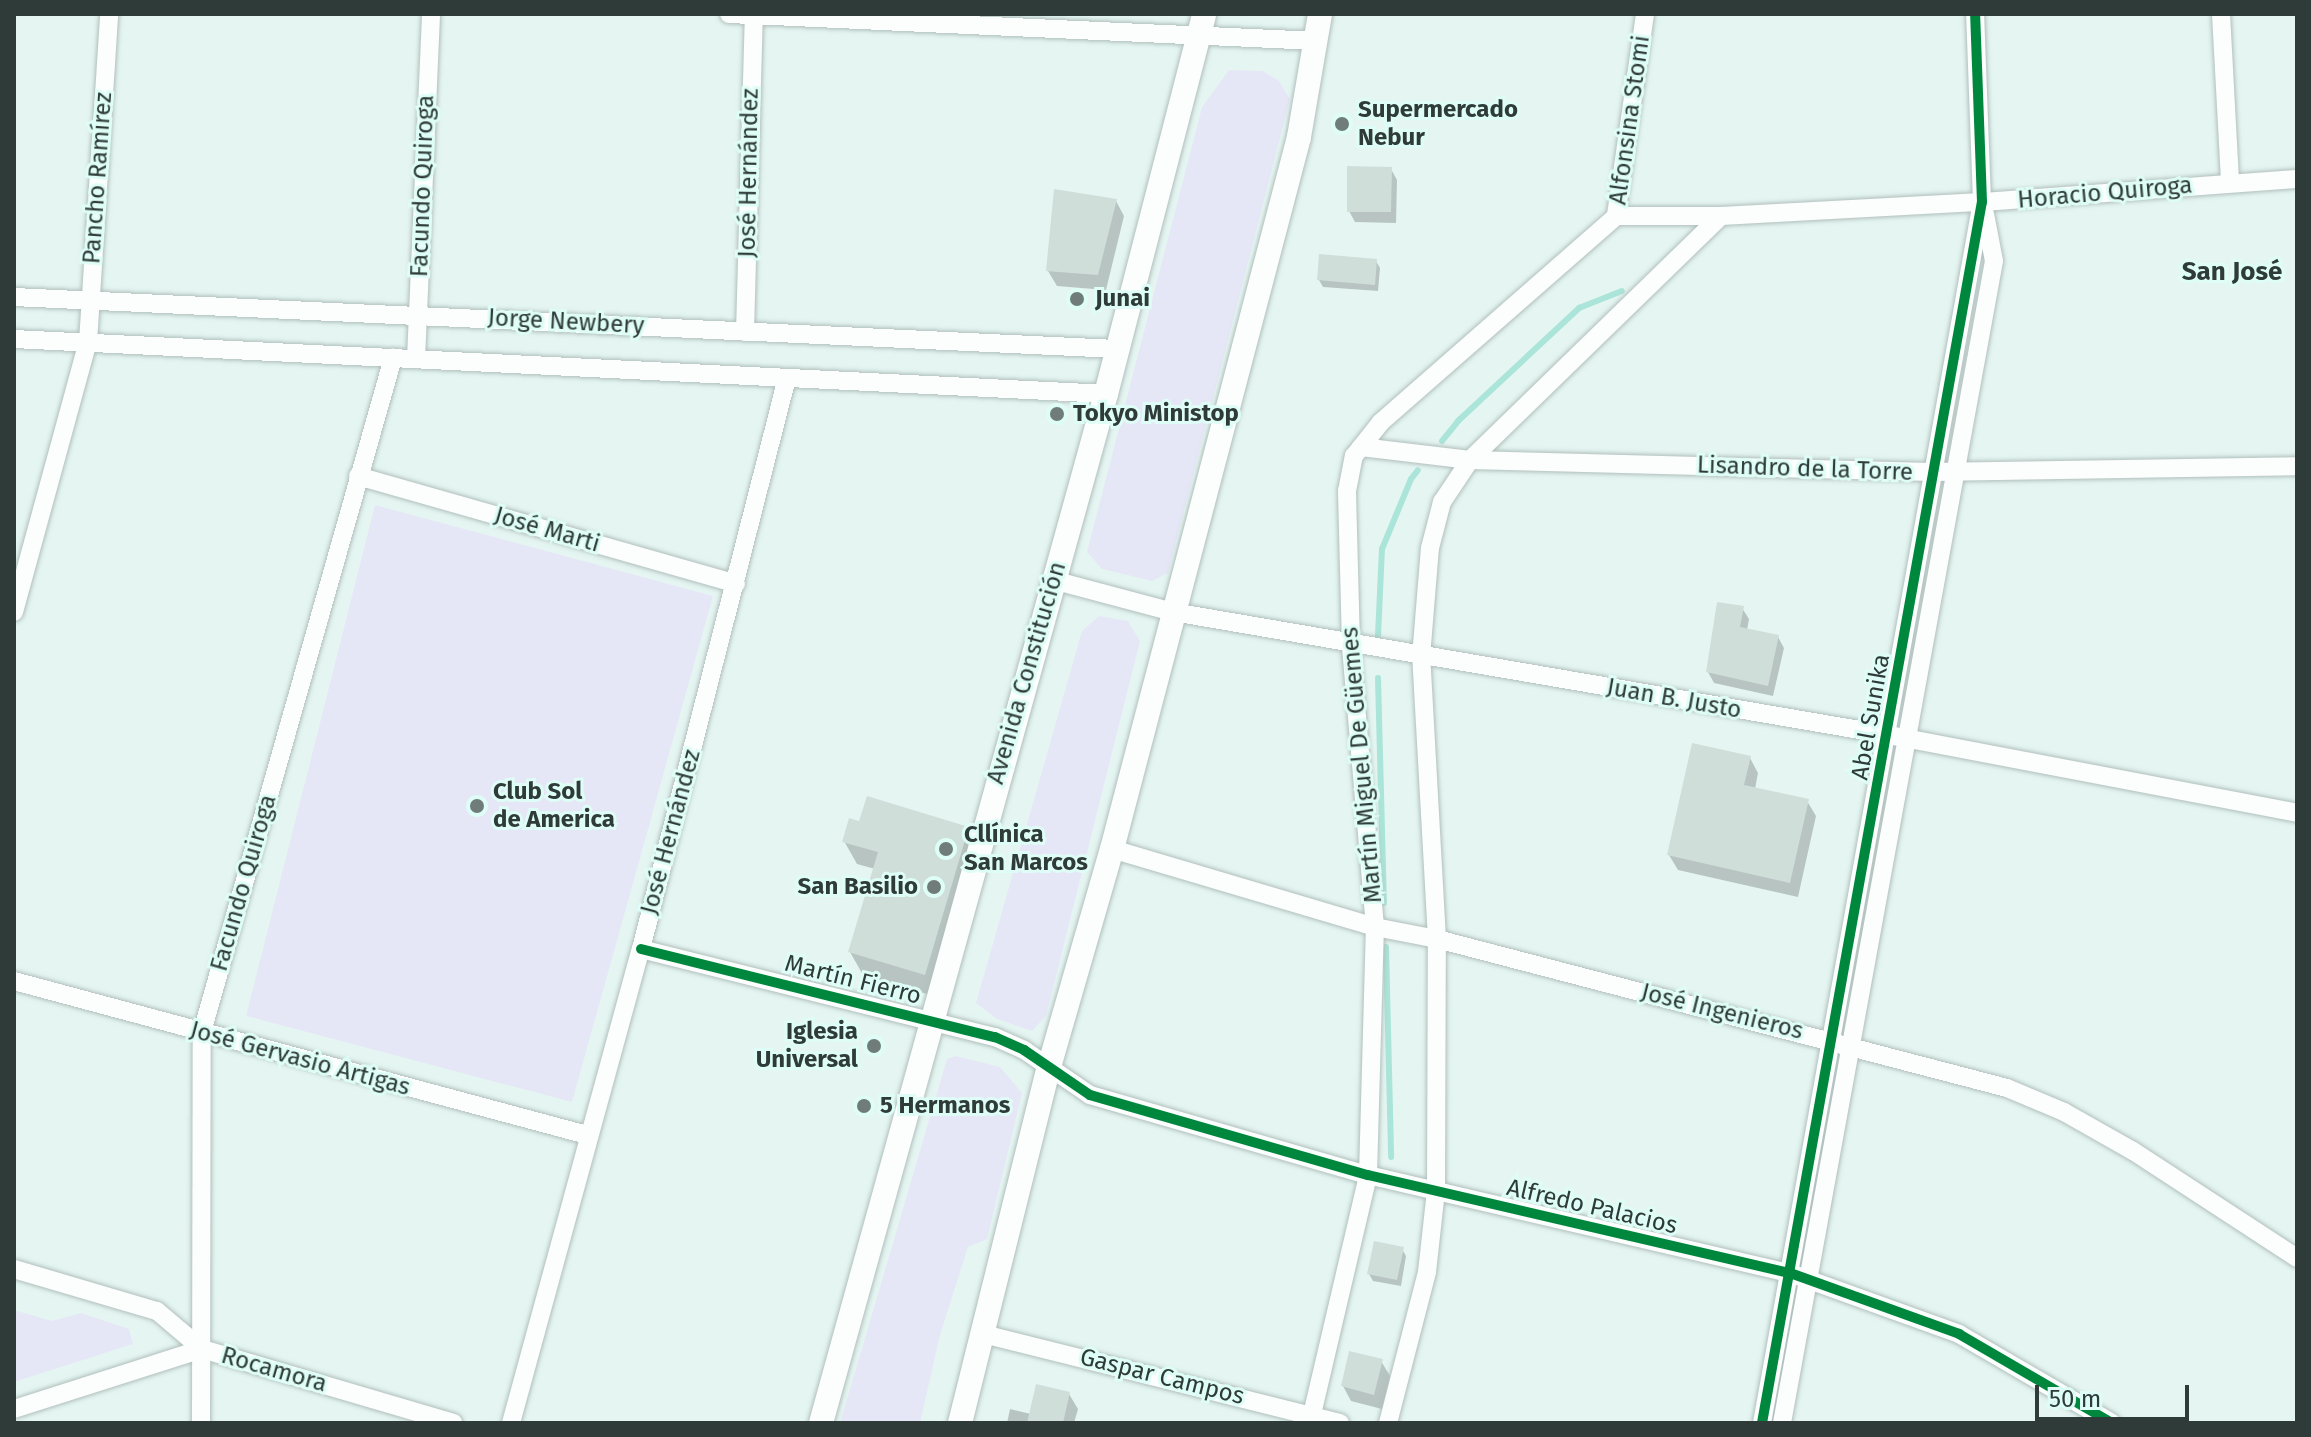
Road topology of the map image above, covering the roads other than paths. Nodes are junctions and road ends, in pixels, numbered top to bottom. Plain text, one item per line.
1 (109, 14) edge
2 (431, 14) edge
3 (729, 14) edge
4 (1320, 14) edge
5 (1645, 14) edge
6 (1975, 14) edge
7 (2221, 14) edge
8 (754, 15) edge
9 (1201, 24) edge
10 (1316, 41) junction
11 (2297, 179) edge
12 (2230, 182) junction
13 (1982, 202) junction
14 (1616, 216) junction
15 (1721, 216) junction
16 (14, 297) edge
17 (91, 299) junction
18 (418, 313) junction
19 (745, 332) junction
20 (14, 339) edge
21 (88, 342) junction
22 (1117, 349) junction
23 (393, 358) junction
24 (416, 359) junction
25 (787, 378) junction
26 (1106, 394) junction
27 (1361, 447) junction
28 (1470, 460) junction
29 (2297, 466) edge
30 (1933, 472) junction
31 (1958, 472) junction
32 (358, 476) junction
33 (1053, 580) junction
34 (736, 584) junction
35 (14, 612) edge
36 (1173, 612) junction
37 (1351, 645) junction
38 (1421, 657) junction
39 (1889, 735) junction
40 (1908, 739) junction
41 (2297, 813) edge
42 (1112, 849) junction
43 (1375, 927) junction
44 (1437, 939) junction
45 (641, 949) junction
46 (14, 981) edge
47 (931, 1020) junction
48 (202, 1032) junction
49 (1830, 1040) junction
50 (1850, 1046) junction
51 (1049, 1067) junction
52 (587, 1135) junction
53 (1368, 1175) junction
54 (1436, 1191) junction
55 (2297, 1258) edge
56 (14, 1269) edge
57 (1790, 1273) junction
58 (1809, 1280) junction
59 (983, 1334) junction
60 (202, 1349) junction
61 (14, 1409) edge
62 (1311, 1419) edge
63 (201, 1423) edge
64 (453, 1423) edge
65 (511, 1423) edge
66 (821, 1423) edge
67 (960, 1423) edge
68 (1340, 1423) edge
69 (1388, 1423) edge
70 (1762, 1423) edge
71 (1782, 1423) edge
72 (2112, 1423) edge

1 - 17 street, Pancho Ramírez
2 - 18 street, Facundo Quiroga
3 - 8 street
4 - 10 main road
5 - 14 street, Alfonsina Stomi
6 - 13 street, Abel Sunika
7 - 12 street
8 - 9 street
8 - 19 street, José Hernández
9 - 10 street
9 - 22 main road, Avenida Constitución
10 - 36 main road
11 - 12 street, Horacio Quiroga
12 - 13 street, Horacio Quiroga
13 - 15 street, Horacio Quiroga
13 - 30 street, Abel Sunika
13 - 31 street, Abel Sunika
14 - 15 street, Alfonsina Stomi
14 - 27 street, Martín Miguel De Güemes
15 - 28 street
16 - 17 street, Jorge Newbery
17 - 18 street, Jorge Newbery
17 - 21 street, Pancho Ramírez
18 - 19 street, Jorge Newbery
18 - 24 street, Facundo Quiroga
19 - 22 street, Jorge Newbery
20 - 21 street, Jorge Newbery
21 - 23 street, Jorge Newbery
21 - 35 street, Pancho Ramírez
22 - 26 main road, Avenida Constitución
23 - 24 street, Jorge Newbery
23 - 32 street, Facundo Quiroga
24 - 25 street, Jorge Newbery
25 - 26 street, Jorge Newbery
25 - 34 street, José Hernández
26 - 33 main road, Avenida Constitución
27 - 28 street, Lisandro de la Torre
27 - 37 street, Martín Miguel De Güemes
28 - 30 street, Lisandro de la Torre
28 - 38 street
29 - 31 street, Lisandro de la Torre
30 - 31 street, Lisandro de la Torre
30 - 39 street, Abel Sunika
31 - 40 street, Abel Sunika
32 - 34 street, José Marti
32 - 48 street, Facundo Quiroga
33 - 36 street, Juan B. Justo
33 - 47 main road, Avenida Constitución
34 - 45 street, José Hernández
36 - 37 street, Juan B. Justo
36 - 42 main road
37 - 38 street, Juan B. Justo
37 - 43 street, Martín Miguel De Güemes
38 - 39 street, Juan B. Justo
38 - 44 street
39 - 40 street, Juan B. Justo
39 - 49 street, Abel Sunika
40 - 41 street, Juan B. Justo
40 - 50 street, Abel Sunika
42 - 43 street, José Ingenieros
42 - 51 main road
43 - 44 street, José Ingenieros
43 - 53 street, Martín Miguel De Güemes
44 - 49 street, José Ingenieros
44 - 54 street
45 - 47 street, Martín Fierro
45 - 52 street, José Hernández
46 - 48 street, José Gervasio Artigas
47 - 51 street, Martín Fierro
47 - 66 main road, Avenida Constitución
48 - 52 street, José Gervasio Artigas
48 - 60 street, Facundo Quiroga
49 - 50 street, José Ingenieros
49 - 57 street, Abel Sunika
50 - 55 street, José Ingenieros
50 - 58 street, Abel Sunika
51 - 53 street, Alfredo Palacios
51 - 59 main road
52 - 65 street, José Hernández
53 - 54 street, Alfredo Palacios
53 - 62 street, Martín Miguel De Güemes
54 - 57 street, Alfredo Palacios
54 - 69 street
56 - 60 street, Rocamora
57 - 58 street, Alfredo Palacios
57 - 70 street, Abel Sunika
58 - 71 street, Abel Sunika
58 - 72 street, Alfredo Palacios
59 - 62 street, Gaspar Campos
59 - 67 main road
60 - 61 street
60 - 63 street, Facundo Quiroga
60 - 64 street, Rocamora
62 - 68 street, Gaspar Campos

